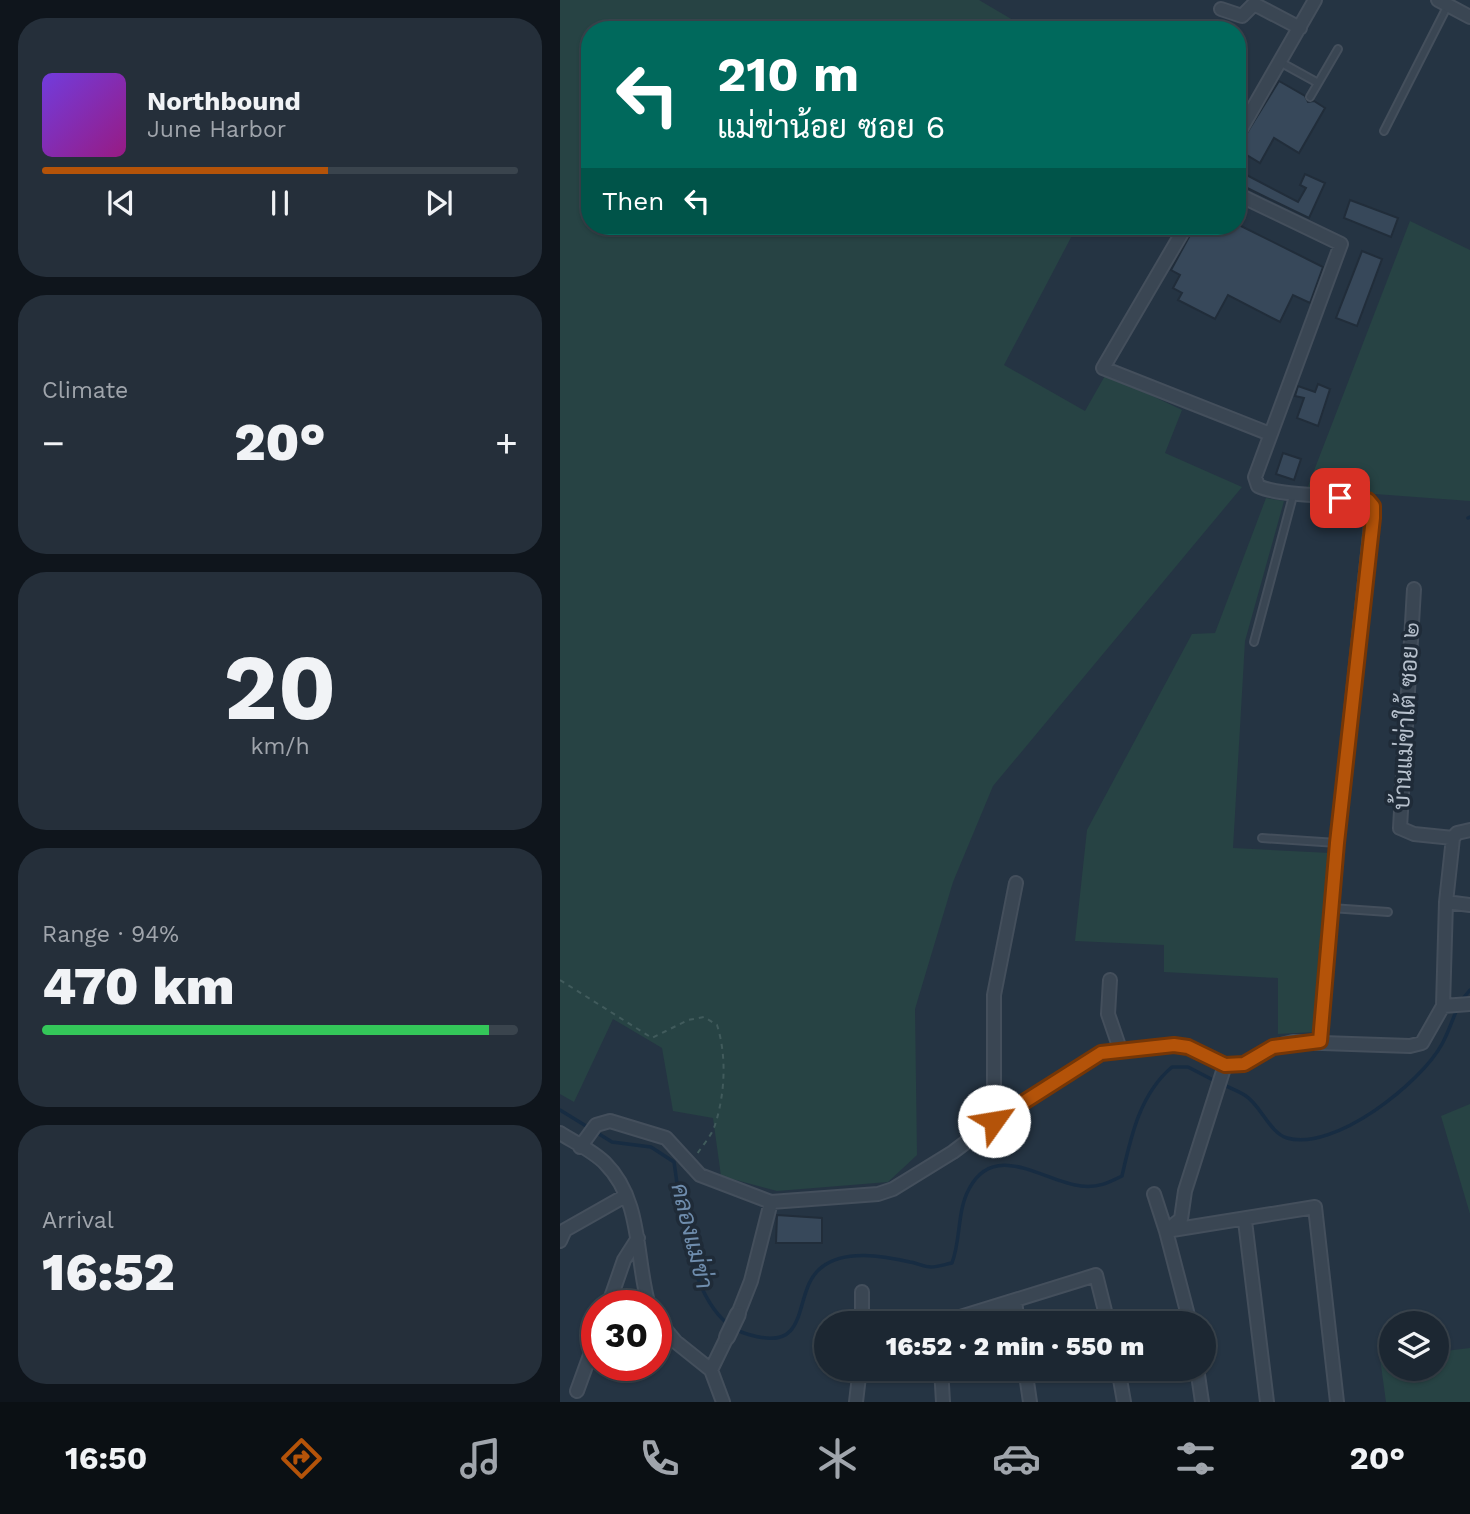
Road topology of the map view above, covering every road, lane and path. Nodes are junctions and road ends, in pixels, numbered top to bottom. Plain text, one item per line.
1 (1315, 0) edge
2 (1442, 2) edge
3 (1222, 9) dead end
4 (1470, 17) edge
5 (1300, 28) junction
6 (1338, 49) dead end
7 (1280, 62) junction
8 (1318, 83) junction
9 (1310, 97) dead end
10 (1246, 121) edge
11 (1384, 131) dead end
12 (1246, 198) edge
13 (1180, 235) edge
14 (1270, 434) junction
15 (1293, 496) junction
16 (1414, 589) dead end
17 (1254, 642) dead end
18 (1470, 830) edge
19 (1262, 838) dead end
20 (1453, 838) junction
21 (1337, 843) junction
22 (1016, 883) dead end
23 (1446, 902) junction
24 (1470, 905) edge
25 (1331, 908) junction
26 (1388, 912) dead end
27 (560, 980) edge
28 (1110, 980) dead end
29 (1469, 1004) edge
30 (1447, 1006) junction
31 (1320, 1041) junction
32 (1121, 1049) junction
33 (1224, 1069) junction
34 (994, 1121) junction
35 (560, 1133) edge
36 (580, 1147) junction
37 (689, 1162) junction
38 (1154, 1194) dead end
39 (625, 1196) junction
40 (771, 1202) junction
41 (1245, 1221) junction
42 (1166, 1231) junction
43 (638, 1238) junction
44 (560, 1241) edge
45 (614, 1290) edge
46 (644, 1290) edge
47 (862, 1292) dead end
48 (1015, 1301) junction
49 (863, 1311) edge
50 (981, 1311) edge
51 (1016, 1311) edge
52 (1105, 1311) edge
53 (1187, 1311) edge
54 (738, 1314) joint
55 (672, 1336) edge
56 (727, 1337) joint
57 (711, 1370) junction
58 (581, 1378) edge
59 (858, 1381) edge
60 (942, 1381) edge
61 (1027, 1381) edge
62 (1120, 1381) edge
63 (1199, 1381) edge
64 (576, 1391) dead end
65 (723, 1402) edge
66 (856, 1402) edge
67 (943, 1402) edge
68 (1030, 1402) edge
69 (1124, 1402) edge
70 (1202, 1402) edge
71 (1267, 1402) edge
72 (1337, 1402) edge

1 - 5 street
2 - 4 street
2 - 11 lane
3 - 5 street
5 - 7 street
6 - 8 lane
7 - 8 lane
7 - 10 street
8 - 9 lane
12 - 14 street
13 - 14 street
14 - 15 street
15 - 17 lane
15 - 21 street
16 - 20 street, บ้านแม่ข่าใต้ ซอย ๒
18 - 20 street
19 - 21 lane
20 - 23 street
21 - 25 street
22 - 34 street
23 - 24 street
23 - 30 street
25 - 26 lane
25 - 31 street
27 - 37 path
28 - 32 street
29 - 30 street
30 - 31 street
31 - 33 street
32 - 33 street
32 - 34 street
33 - 42 street
34 - 40 street
35 - 36 street
36 - 37 street
36 - 39 street
37 - 40 street
38 - 42 street
39 - 43 street
39 - 44 street
40 - 54 street
41 - 42 street
41 - 71 street
41 - 72 street
42 - 53 street
43 - 45 street
43 - 46 street
47 - 49 street
48 - 50 street
48 - 51 street
48 - 52 street
54 - 56 street
55 - 57 street
56 - 57 street
57 - 65 street
58 - 64 street
59 - 66 street
60 - 67 street
61 - 68 street
62 - 69 street
63 - 70 street

